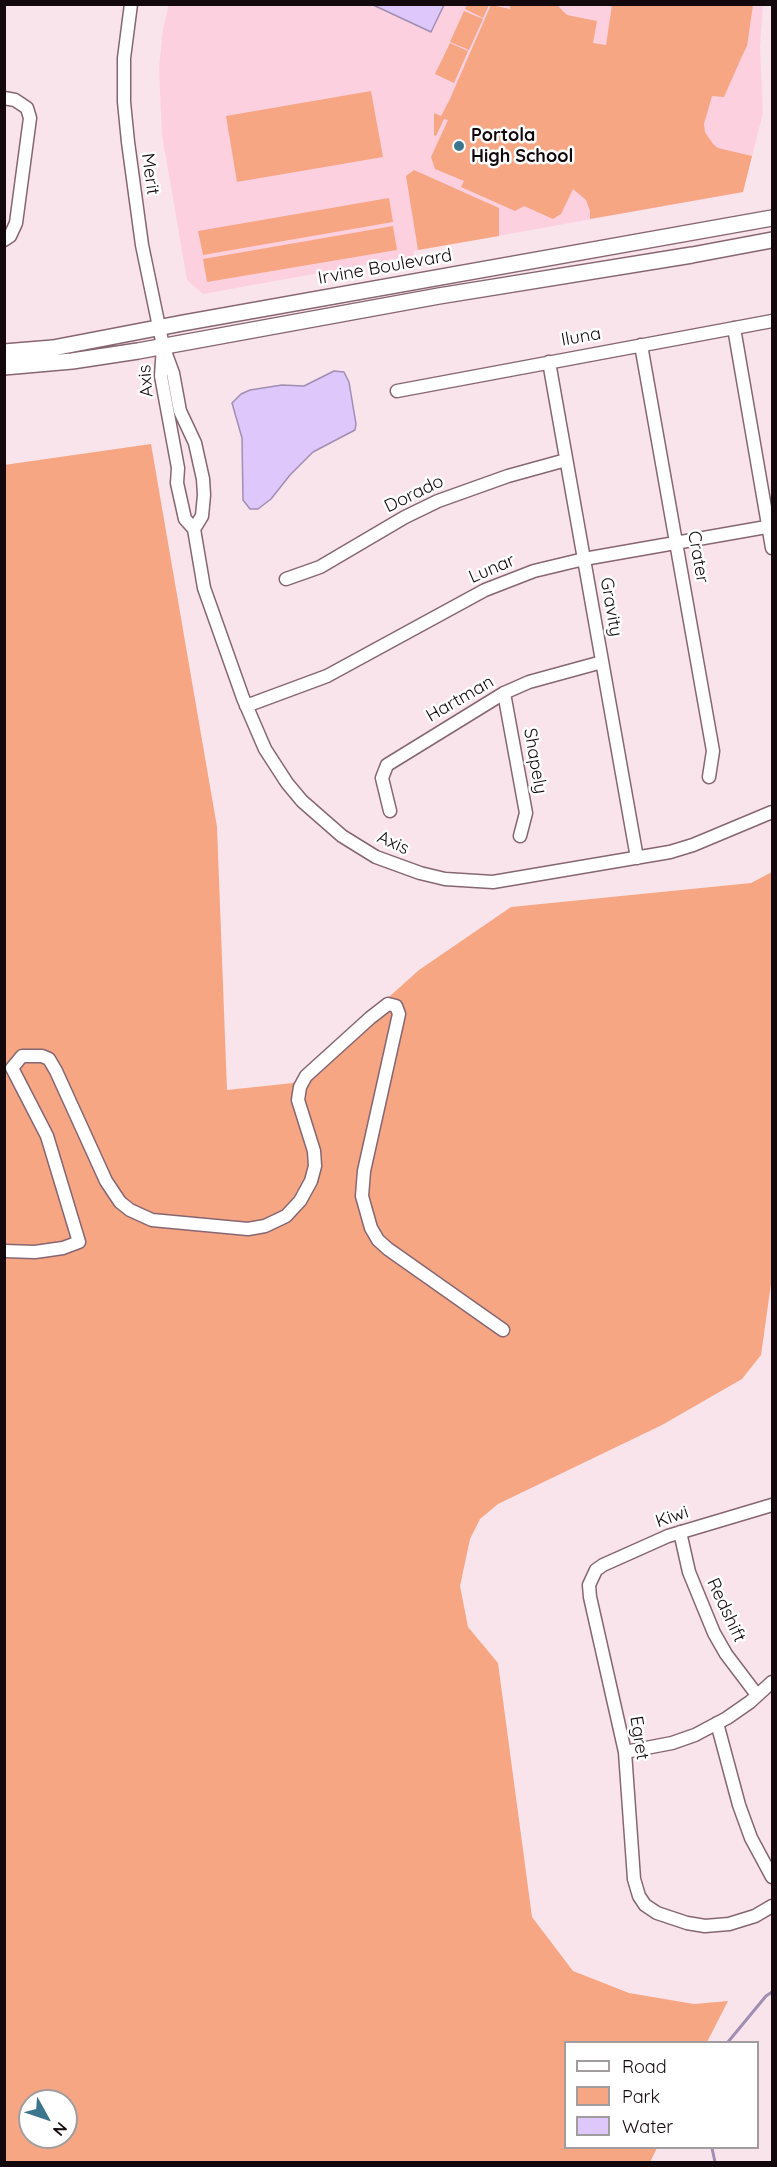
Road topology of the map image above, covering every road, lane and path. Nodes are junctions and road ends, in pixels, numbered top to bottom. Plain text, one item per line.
1 (132, 4) edge
2 (4, 98) edge
3 (772, 218) edge
4 (4, 240) edge
5 (772, 240) edge
6 (772, 321) edge
7 (160, 328) junction
8 (734, 328) junction
9 (641, 345) junction
10 (163, 346) junction
11 (4, 352) edge
12 (549, 362) junction
13 (4, 367) edge
14 (397, 391) dead end
15 (566, 460) junction
16 (200, 465) junction
17 (178, 468) junction
18 (771, 526) edge
19 (194, 529) junction
20 (677, 543) junction
21 (772, 549) edge
22 (584, 559) junction
23 (286, 579) dead end
24 (602, 662) junction
25 (504, 693) junction
26 (246, 706) junction
27 (709, 777) dead end
28 (390, 811) dead end
29 (772, 812) edge
30 (520, 836) dead end
31 (637, 858) junction
32 (4, 1251) edge
33 (503, 1330) dead end
34 (772, 1505) edge
35 (680, 1532) junction
36 (591, 1577) joint
37 (772, 1682) edge
38 (757, 1695) junction
39 (717, 1724) junction
40 (625, 1752) junction
41 (772, 1877) edge
42 (772, 1906) edge

1 - 7 street, Merit
2 - 4 street
3 - 7 main road, Irvine Boulevard
5 - 10 main road
6 - 8 street, Iluna
7 - 10 street, Merit
7 - 11 main road, Irvine Boulevard
8 - 9 street, Iluna
8 - 18 street
9 - 12 street, Iluna
9 - 20 street, Crater
10 - 13 main road
10 - 16 street, Axis
10 - 17 street, Axis
12 - 14 street, Iluna
12 - 15 street, Gravity
15 - 22 street, Gravity
15 - 23 street, Dorado
16 - 17 street
16 - 19 street, Axis
17 - 19 street, Axis
18 - 20 street, Lunar
18 - 21 street
19 - 26 street, Axis
20 - 22 street, Lunar
20 - 27 street, Crater
22 - 24 street, Gravity
22 - 26 street, Lunar
24 - 25 street, Hartman
24 - 31 street, Gravity
25 - 28 street, Hartman
25 - 30 street, Shapely
26 - 31 street, Axis
29 - 31 street, Axis
32 - 33 street
34 - 35 street, Kiwi
35 - 36 street, Kiwi
35 - 38 street, Redshift
36 - 40 street, Egret
37 - 38 street
38 - 39 street
39 - 40 street
39 - 41 street
40 - 42 street, Egret

